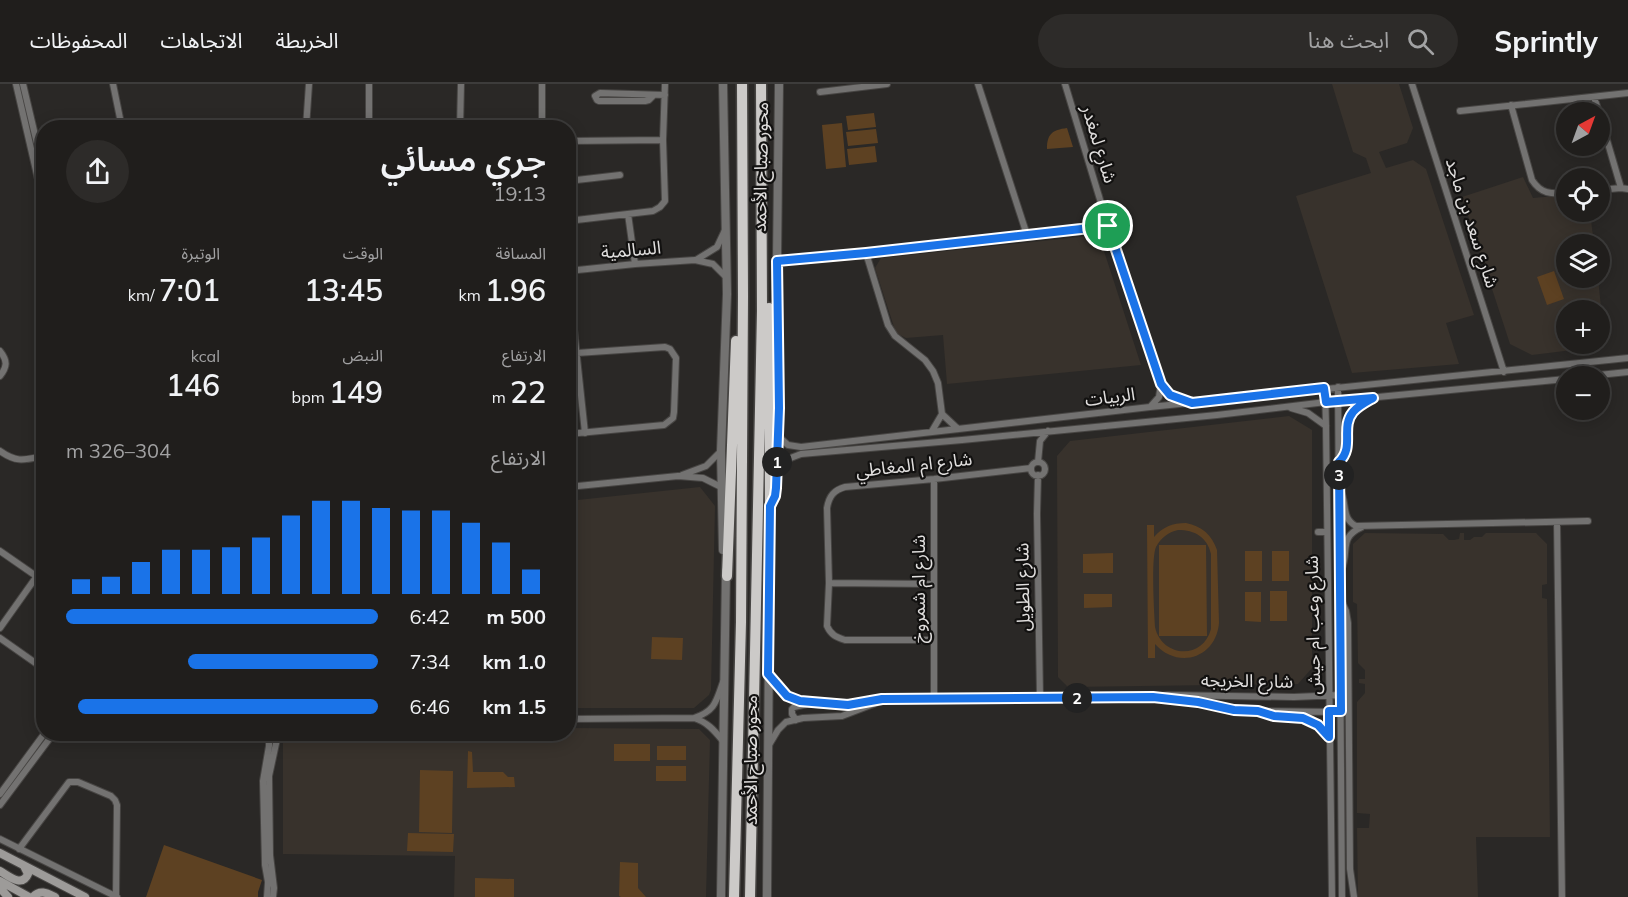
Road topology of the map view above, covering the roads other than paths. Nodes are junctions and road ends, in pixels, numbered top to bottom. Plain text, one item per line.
1 (16, 84) edge
2 (23, 84) edge
3 (113, 84) edge
4 (309, 84) edge
5 (369, 84) edge
6 (461, 84) edge
7 (542, 84) edge
8 (665, 84) edge
9 (723, 84) edge
10 (742, 84) edge
11 (761, 84) edge
12 (778, 84) edge
13 (887, 84) edge
14 (978, 84) edge
15 (1065, 84) edge
16 (1412, 84) edge
17 (1622, 84) edge
18 (820, 92) dead end
19 (1625, 94) edge
20 (665, 95) junction
21 (623, 97) dead end
22 (1594, 97) junction
23 (1596, 102) edge
24 (1511, 105) junction
25 (1460, 111) dead end
26 (121, 120) edge
27 (307, 120) edge
28 (369, 120) edge
29 (460, 120) edge
30 (542, 120) edge
31 (36, 139) edge
32 (663, 140) junction
33 (576, 141) edge
34 (1610, 145) edge
35 (36, 170) edge
36 (620, 176) dead end
37 (576, 180) edge
38 (1625, 188) edge
39 (1610, 189) edge
40 (1556, 194) edge
41 (628, 214) junction
42 (576, 220) edge
43 (726, 226) junction
44 (1108, 226) junction
45 (1027, 235) junction
46 (762, 248) junction
47 (866, 253) junction
48 (695, 260) junction
49 (777, 261) junction
50 (635, 264) junction
51 (576, 271) edge
52 (726, 277) junction
53 (743, 296) junction
54 (576, 344) edge
55 (0, 351) edge
56 (577, 353) junction
57 (1628, 358) edge
58 (1504, 372) junction
59 (1628, 372) edge
60 (1610, 374) edge
61 (0, 376) edge
62 (1556, 380) edge
63 (1161, 384) junction
64 (1338, 387) junction
65 (1324, 388) junction
66 (1373, 398) junction
67 (1338, 401) junction
68 (1326, 402) junction
69 (1192, 403) junction
70 (1150, 407) junction
71 (1284, 407) junction
72 (942, 414) junction
73 (1326, 426) junction
74 (958, 429) junction
75 (932, 431) junction
76 (1048, 431) junction
77 (585, 432) junction
78 (576, 433) edge
79 (778, 436) junction
80 (0, 452) edge
81 (721, 452) junction
82 (36, 457) edge
83 (1038, 462) junction
84 (1339, 462) junction
85 (1031, 468) junction
86 (776, 471) junction
87 (1038, 475) junction
88 (678, 476) junction
89 (934, 479) junction
90 (576, 486) edge
91 (721, 488) junction
92 (1339, 488) junction
93 (770, 506) junction
94 (1588, 521) dead end
95 (1557, 522) junction
96 (1362, 526) junction
97 (1318, 532) dead end
98 (1327, 532) junction
99 (0, 551) edge
100 (1340, 571) junction
101 (36, 576) joint
102 (727, 576) junction
103 (829, 583) junction
104 (934, 584) junction
105 (1340, 598) junction
106 (0, 628) edge
107 (0, 638) edge
108 (934, 640) junction
109 (36, 663) edge
110 (768, 674) junction
111 (724, 679) junction
112 (1329, 695) junction
113 (1341, 695) junction
114 (1153, 697) junction
115 (1040, 698) junction
116 (934, 699) junction
117 (891, 700) junction
118 (810, 703) junction
119 (1258, 711) junction
120 (1329, 711) junction
121 (1341, 711) junction
122 (694, 718) junction
123 (576, 719) edge
124 (796, 720) junction
125 (1329, 737) junction
126 (39, 741) edge
127 (48, 741) edge
128 (269, 741) edge
129 (277, 741) edge
130 (723, 741) junction
131 (767, 748) junction
132 (0, 794) edge
133 (1341, 804) junction
134 (0, 805) edge
135 (1350, 815) junction
136 (0, 839) edge
137 (19, 849) junction
138 (0, 853) edge
139 (23, 866) junction
140 (0, 871) edge
141 (0, 881) edge
142 (54, 882) junction
143 (0, 888) edge
144 (50, 896) edge
145 (8, 897) edge
146 (31, 897) edge
147 (85, 897) edge
148 (117, 897) edge
149 (267, 897) edge
150 (273, 897) edge
151 (721, 897) edge
152 (734, 897) edge
153 (750, 897) edge
154 (766, 897) edge
155 (1332, 897) edge
156 (1342, 897) edge
157 (1354, 897) edge
158 (1562, 897) edge

1 - 35 street
2 - 31 street
3 - 26 street
4 - 27 street
5 - 28 street
6 - 29 street
7 - 30 street
8 - 20 street
9 - 43 street, محور صباح الأحمد
10 - 53 highway, محور صباح الأحمد
11 - 46 highway, محور صباح الأحمد
12 - 49 street, محور صباح الأحمد
13 - 18 street
14 - 45 street
15 - 44 street, شارع لمغدر
16 - 58 street, شارع سعد بن ماجد
17 - 19 street
19 - 22 street
20 - 21 street
20 - 32 street
22 - 23 street
22 - 24 street
24 - 25 street
24 - 40 street
32 - 33 street
32 - 41 street
34 - 38 street
36 - 37 street
38 - 39 street
41 - 42 street
41 - 50 street
43 - 48 street
43 - 52 street, محور صباح الأحمد
44 - 45 street
44 - 63 street, شارع لمغدر
45 - 47 street
46 - 93 highway
46 - 153 highway, محور صباح الأحمد
47 - 49 street
47 - 72 street
48 - 50 street, السالمية
48 - 52 street, السالمية
49 - 79 street, محور صباح الأحمد
50 - 51 street, السالمية
52 - 81 street, محور صباح الأحمد
53 - 102 highway
53 - 152 highway, محور صباح الأحمد
54 - 56 street
55 - 61 street
56 - 77 street
56 - 77 street
57 - 58 street, الربيات
58 - 64 street, الربيات
59 - 60 street
62 - 66 street, الربيات
63 - 69 street
63 - 70 street
64 - 65 street, الربيات
64 - 67 street, شارع وعب ام حيش
65 - 68 street, شارع وعب ام حيش
65 - 69 street, الربيات
66 - 67 street, الربيات
66 - 84 street
67 - 68 street, الربيات
67 - 84 street, شارع وعب ام حيش
68 - 71 street, الربيات
68 - 73 street, شارع وعب ام حيش
69 - 70 street, الربيات
70 - 74 street, الربيات
71 - 73 street
71 - 76 street, الربيات
72 - 74 street
72 - 75 street
73 - 98 street, شارع وعب ام حيش
74 - 75 street, الربيات
75 - 79 street, الربيات
76 - 83 street
76 - 86 street, الربيات
77 - 78 street
79 - 86 street, محور صباح الأحمد
80 - 82 street
81 - 88 street
81 - 91 street, محور صباح الأحمد
83 - 85 street
83 - 87 street
84 - 92 street, شارع وعب ام حيش
85 - 87 street
85 - 89 street, شارع ام المغاطي
86 - 93 street, محور صباح الأحمد
87 - 115 street, شارع الطويل
88 - 90 street
88 - 91 street
89 - 103 street, شارع ام المغاطي
89 - 104 street, شارع ام شمروخ
91 - 102 street, محور صباح الأحمد
92 - 96 street
92 - 100 street, شارع وعب ام حيش
93 - 110 street, محور صباح الأحمد
94 - 95 street
95 - 96 street
95 - 158 street
96 - 100 street
97 - 98 street
98 - 112 street, شارع وعب ام حيش
99 - 101 street
100 - 105 street, شارع وعب ام حيش
101 - 106 street
102 - 111 street, محور صباح الأحمد
103 - 104 street
103 - 108 street, شارع ام المغاطي
104 - 108 street, شارع ام شمروخ
105 - 113 street, شارع وعب ام حيش
105 - 135 street, شارع وعب ام حيش
107 - 109 street
108 - 116 street, شارع ام شمروخ
110 - 118 street, شارع الخريجه
110 - 131 street, محور صباح الأحمد
111 - 122 street
111 - 130 street, محور صباح الأحمد
112 - 113 street, شارع الخريجه
112 - 114 street, شارع الخريجه
112 - 120 street, شارع وعب ام حيش
113 - 121 street, شارع وعب ام حيش
114 - 115 street, شارع الخريجه
114 - 119 street, شارع الخريجه
115 - 116 street, شارع الخريجه
116 - 117 street, شارع الخريجه
117 - 118 street, شارع الخريجه
117 - 124 street, شارع الخريجه
118 - 124 street
119 - 120 street, شارع الخريجه
119 - 125 street
120 - 121 street, شارع الخريجه
120 - 125 street, شارع وعب ام حيش
121 - 133 street, شارع وعب ام حيش
122 - 123 street
122 - 130 street
124 - 131 street
125 - 155 street, شارع وعب ام حيش
126 - 132 street
127 - 134 street
128 - 149 street
129 - 150 street
130 - 151 street, محور صباح الأحمد
131 - 154 street, محور صباح الأحمد
133 - 135 street
133 - 156 street, شارع وعب ام حيش
135 - 157 street, شارع وعب ام حيش
136 - 137 street
137 - 148 street
137 - 148 street
138 - 139 main road
139 - 140 main road
139 - 142 main road
141 - 146 main road
142 - 144 street
142 - 147 main road
143 - 145 main road
144 - 146 main road

